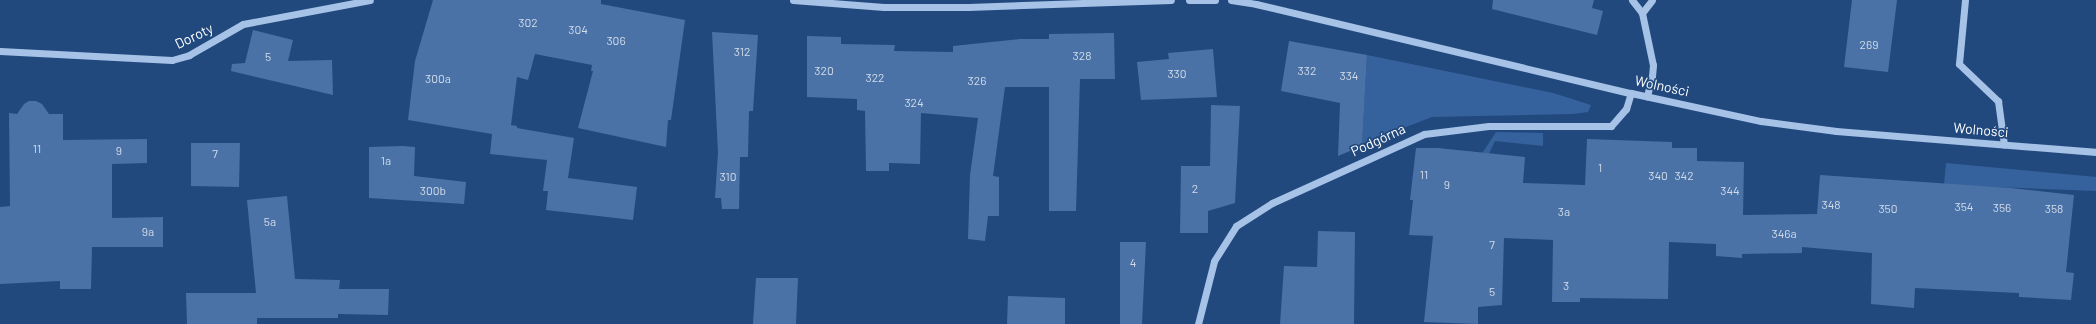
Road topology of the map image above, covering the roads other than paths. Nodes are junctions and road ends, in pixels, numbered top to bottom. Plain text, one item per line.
1 (370, 0) edge
2 (793, 0) edge
3 (1171, 0) edge
4 (1189, 0) edge
5 (1215, 0) edge
6 (1231, 0) edge
7 (1632, 0) edge
8 (1652, 0) edge
9 (1965, 0) edge
10 (1093, 1) edge
11 (1642, 13) junction
12 (0, 51) edge
13 (1631, 93) junction
14 (1647, 96) junction
15 (2004, 145) junction
16 (2096, 152) edge
17 (1198, 324) edge

1 - 12 street, Doroty
2 - 10 street
3 - 10 street
4 - 5 street
6 - 13 street, Wolności
7 - 11 street
8 - 11 street
9 - 15 street
11 - 14 street
13 - 14 street, Wolności
13 - 17 street, Podgórna
14 - 15 street, Wolności
15 - 16 street, Wolności

